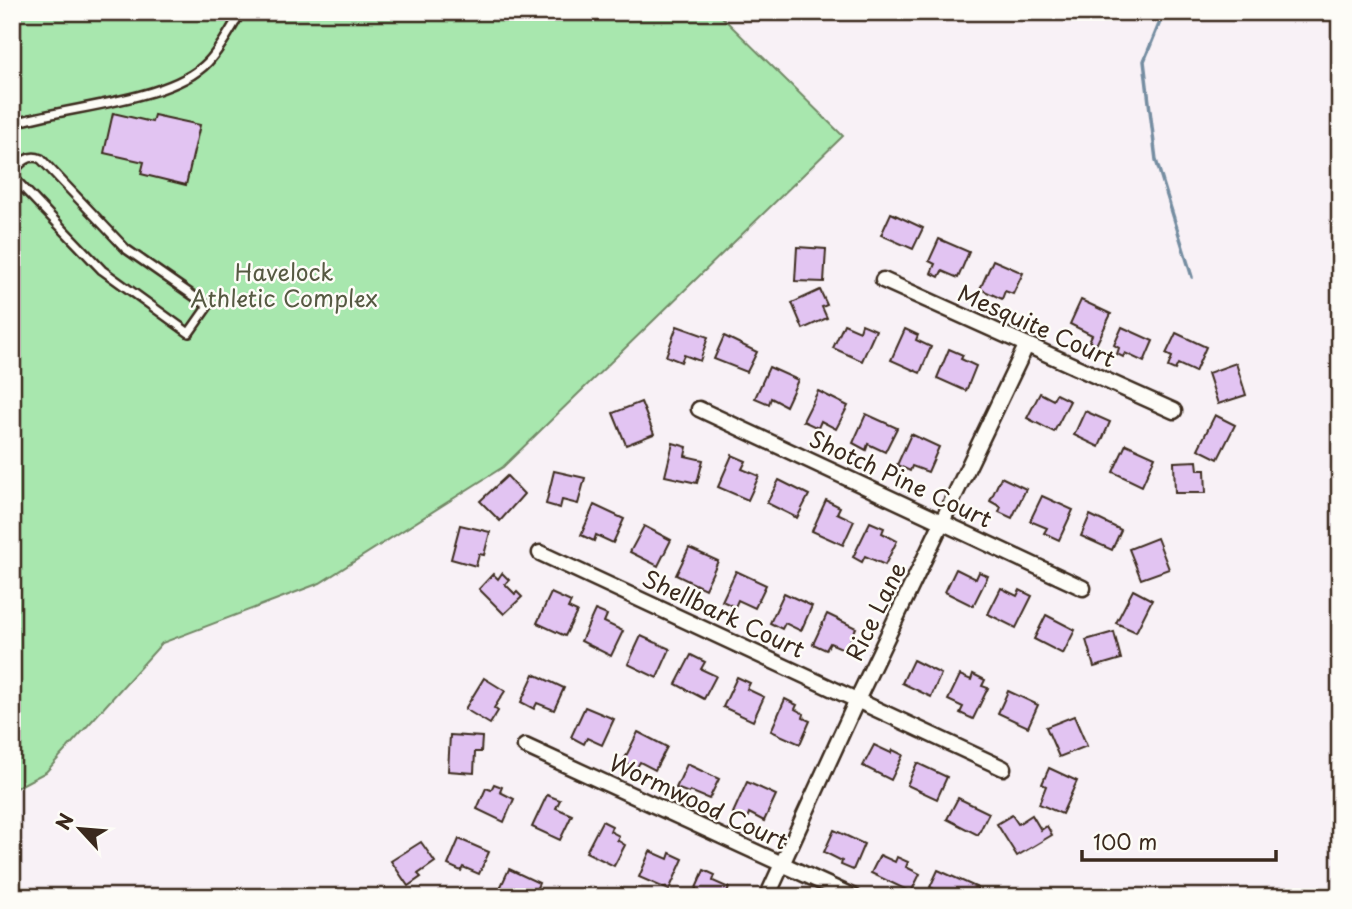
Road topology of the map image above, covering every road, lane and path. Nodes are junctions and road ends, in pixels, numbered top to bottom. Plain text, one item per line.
1 (241, 12) edge
2 (12, 124) edge
3 (12, 174) edge
4 (883, 280) dead end
5 (1026, 346) junction
6 (699, 409) dead end
7 (1174, 411) dead end
8 (943, 522) junction
9 (540, 553) dead end
10 (1083, 588) dead end
11 (858, 700) junction
12 (525, 746) dead end
13 (1003, 768) dead end
14 (782, 864) junction
15 (767, 897) edge
16 (854, 897) edge

1 - 2 lane
3 - 3 lane
4 - 5 street, Mesquite Court
5 - 7 street, Mesquite Court
5 - 8 street, Rice Lane
6 - 8 street, Shotch Pine Court
8 - 10 street, Shotch Pine Court
8 - 11 street, Rice Lane
9 - 11 street, Shellbark Court
11 - 13 street, Shellbark Court
11 - 14 street, Rice Lane
12 - 14 street, Wormwood Court
14 - 15 street, Rice Lane
14 - 16 street, Wormwood Court

